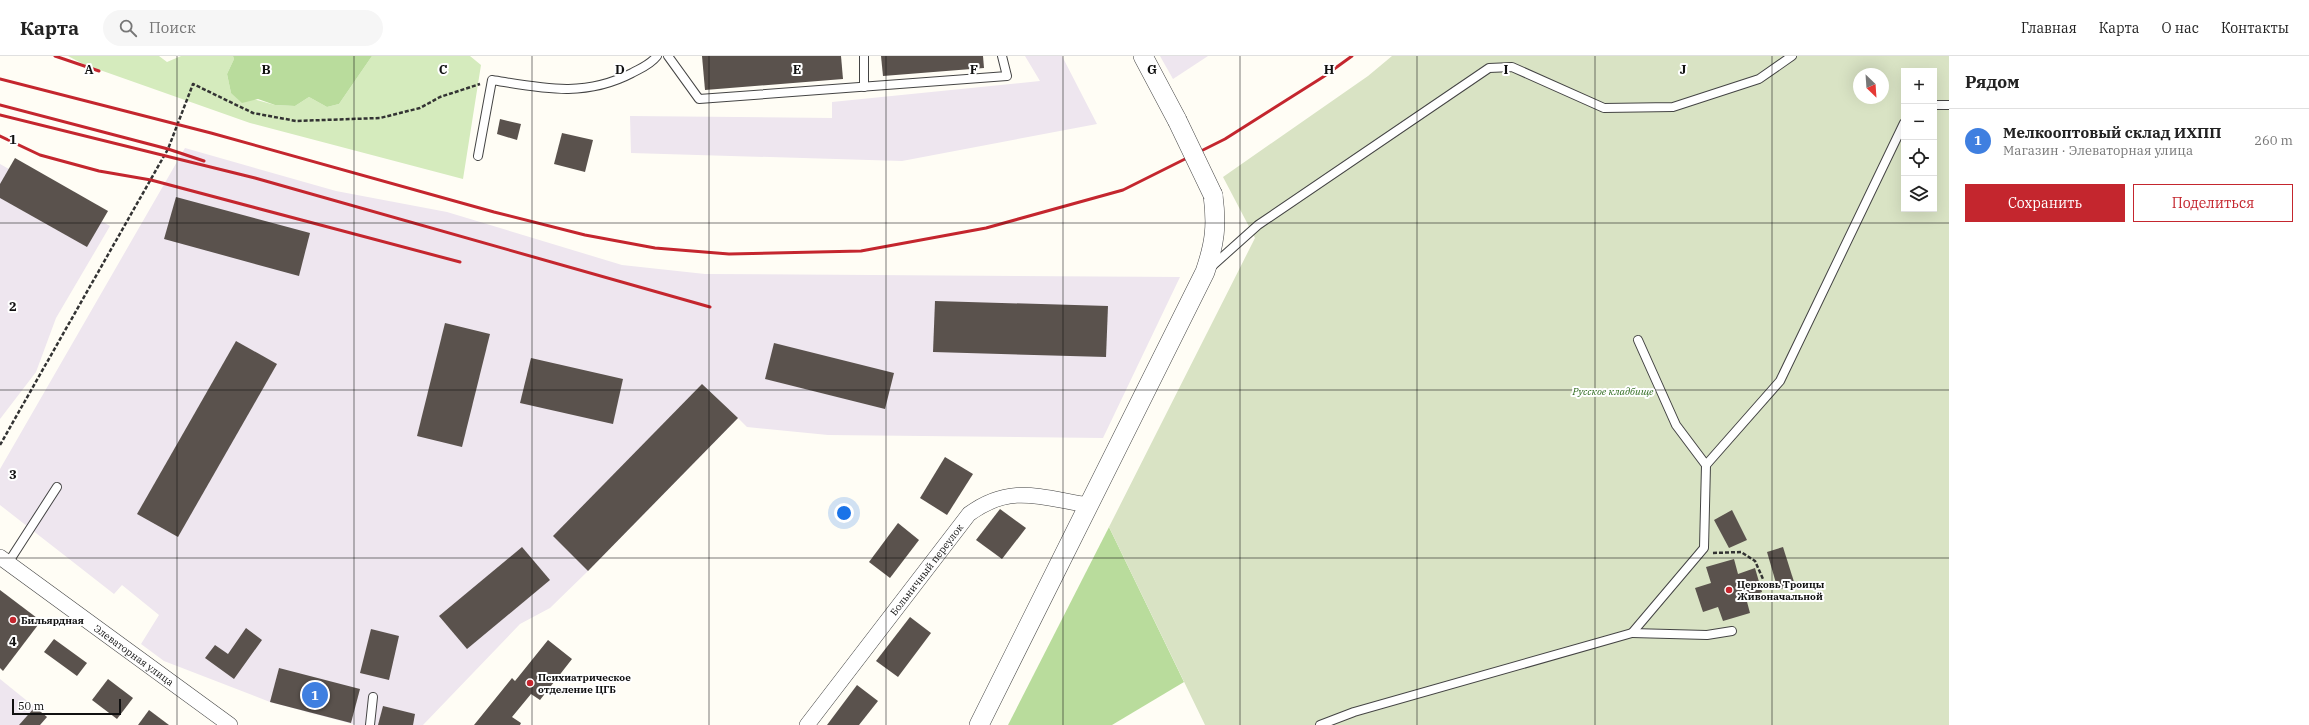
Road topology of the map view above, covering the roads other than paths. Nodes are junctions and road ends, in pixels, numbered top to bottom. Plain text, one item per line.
1 (657, 56) edge
2 (668, 56) edge
3 (864, 56) edge
4 (1002, 56) edge
5 (1143, 56) edge
6 (1792, 56) edge
7 (864, 87) junction
8 (1937, 105) edge
9 (1949, 105) edge
10 (1901, 129) edge
11 (478, 156) dead end
12 (1205, 272) junction
13 (1638, 340) dead end
14 (1706, 465) junction
15 (57, 487) dead end
16 (1089, 505) junction
17 (4, 560) edge
18 (1732, 631) dead end
19 (1632, 633) junction
20 (374, 697) dead end
21 (230, 725) edge
22 (370, 725) edge
23 (807, 725) edge
24 (979, 725) edge
25 (1320, 725) edge

1 - 11 lane
2 - 7 lane
3 - 7 lane
4 - 7 lane
5 - 12 street, bridge
6 - 12 lane
8 - 9 lane
10 - 14 lane
12 - 16 street
13 - 14 lane
14 - 19 lane
15 - 17 lane
16 - 23 street, Больничный переулок
16 - 24 street
17 - 21 street, Элеваторная улица
18 - 19 lane
19 - 25 lane
20 - 22 lane

